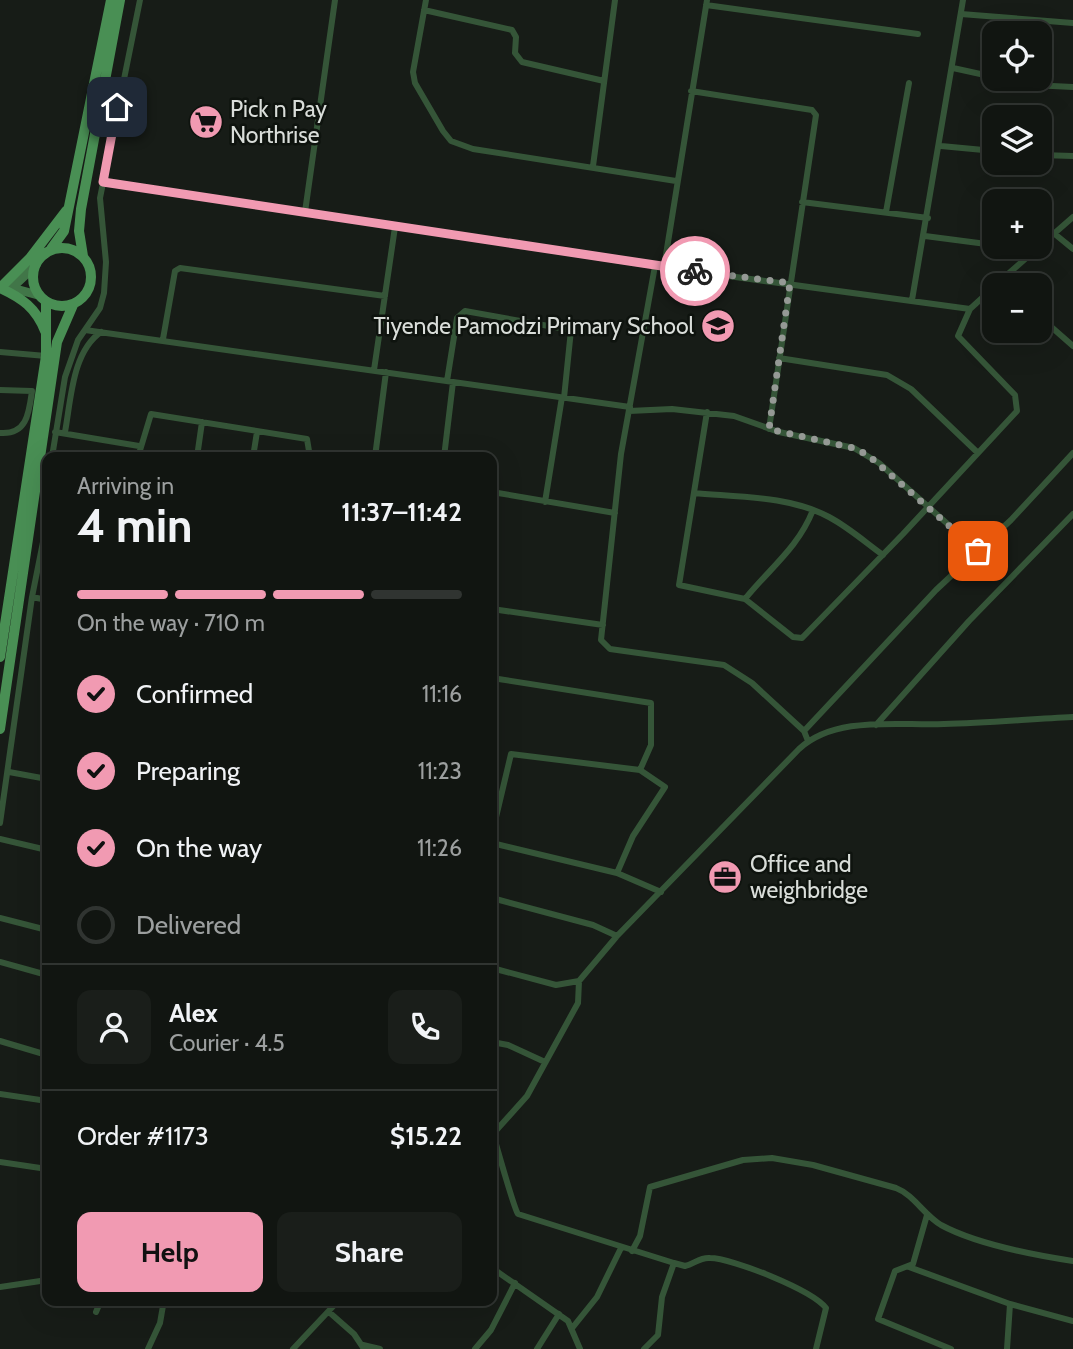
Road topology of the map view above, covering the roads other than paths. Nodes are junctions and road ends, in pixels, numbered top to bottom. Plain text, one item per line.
1 (111, 0) edge
2 (120, 0) edge
3 (140, 0) edge
4 (335, 0) edge
5 (426, 0) edge
6 (615, 0) edge
7 (964, 0) edge
8 (707, 3) edge
9 (424, 10) junction
10 (961, 14) junction
11 (1073, 23) edge
12 (918, 34) dead end
13 (953, 68) junction
14 (982, 74) edge
15 (604, 80) junction
16 (909, 83) dead end
17 (1052, 86) edge
18 (1073, 87) edge
19 (691, 91) junction
20 (940, 146) junction
21 (982, 150) edge
22 (1052, 155) edge
23 (1073, 156) edge
24 (593, 166) junction
25 (676, 181) junction
26 (103, 182) junction
27 (802, 202) junction
28 (69, 208) junction
29 (304, 212) junction
30 (886, 212) junction
31 (1073, 217) edge
32 (928, 218) junction
33 (395, 227) junction
34 (1056, 235) junction
35 (925, 236) junction
36 (1052, 238) edge
37 (982, 243) edge
38 (51, 249) junction
39 (1073, 249) edge
40 (83, 256) junction
41 (1026, 259) edge
42 (36, 265) junction
43 (655, 266) junction
44 (664, 267) junction
45 (1011, 273) edge
46 (790, 283) junction
47 (3, 287) edge
48 (385, 296) junction
49 (42, 298) junction
50 (982, 299) edge
51 (912, 300) junction
52 (73, 305) junction
53 (970, 309) junction
54 (1052, 328) edge
55 (85, 330) junction
56 (101, 332) junction
57 (163, 339) junction
58 (48, 340) junction
59 (1073, 346) edge
60 (0, 352) edge
61 (46, 356) junction
62 (779, 358) junction
63 (374, 370) junction
64 (386, 372) junction
65 (450, 381) junction
66 (0, 390) edge
67 (563, 397) junction
68 (629, 409) junction
69 (708, 412) junction
70 (202, 422) junction
71 (769, 429) junction
72 (55, 432) junction
73 (65, 432) junction
74 (257, 432) junction
75 (0, 433) edge
76 (139, 446) junction
77 (53, 452) edge
78 (138, 452) edge
79 (198, 452) edge
80 (254, 452) edge
81 (309, 452) edge
82 (376, 452) edge
83 (444, 452) edge
84 (978, 453) junction
85 (1073, 453) edge
86 (497, 493) edge
87 (694, 493) junction
88 (545, 502) junction
89 (929, 507) junction
90 (813, 510) junction
91 (615, 513) junction
92 (1073, 514) edge
93 (42, 547) edge
94 (978, 551) junction
95 (883, 555) junction
96 (32, 597) junction
97 (42, 599) edge
98 (744, 599) junction
99 (3, 609) edge
100 (497, 610) edge
101 (603, 625) junction
102 (0, 657) edge
103 (497, 679) edge
104 (1073, 717) edge
105 (876, 725) junction
106 (0, 729) edge
107 (804, 731) junction
108 (808, 741) junction
109 (640, 769) junction
110 (9, 772) junction
111 (42, 778) edge
112 (497, 813) edge
113 (0, 823) edge
114 (0, 839) edge
115 (497, 844) edge
116 (42, 849) edge
117 (617, 873) junction
118 (661, 892) junction
119 (497, 899) edge
120 (0, 918) edge
121 (42, 929) edge
122 (617, 936) junction
123 (0, 962) edge
124 (497, 969) edge
125 (42, 974) edge
126 (579, 981) junction
127 (0, 1041) edge
128 (497, 1043) edge
129 (42, 1054) edge
130 (545, 1062) junction
131 (0, 1094) edge
132 (42, 1100) edge
133 (497, 1130) edge
134 (497, 1149) edge
135 (0, 1162) edge
136 (42, 1168) edge
137 (926, 1215) junction
138 (621, 1248) junction
139 (632, 1251) junction
140 (1073, 1261) edge
141 (674, 1263) junction
142 (909, 1267) junction
143 (497, 1271) edge
144 (42, 1281) edge
145 (516, 1283) junction
146 (0, 1287) edge
147 (1010, 1304) junction
148 (98, 1306) edge
149 (163, 1306) edge
150 (334, 1306) edge
151 (96, 1312) dead end
152 (329, 1312) junction
153 (559, 1314) junction
154 (1073, 1321) edge
155 (573, 1327) junction
156 (364, 1347) edge
157 (148, 1349) edge
158 (293, 1349) edge
159 (380, 1349) edge
160 (475, 1349) edge
161 (537, 1349) edge
162 (580, 1349) edge
163 (644, 1349) edge
164 (816, 1349) edge
165 (951, 1349) edge
166 (1007, 1349) edge

1 - 28 main road
2 - 40 main road
3 - 26 street
4 - 29 street
5 - 9 street
6 - 15 street
7 - 10 street
8 - 12 street
8 - 19 street
9 - 15 street
9 - 24 street
10 - 11 street
10 - 13 street
13 - 14 street
13 - 20 street
15 - 24 street
16 - 30 street
17 - 18 street
19 - 25 street
19 - 27 street
20 - 21 street
20 - 32 street
22 - 23 street
24 - 25 street
25 - 44 street
26 - 29 street
26 - 55 street
27 - 30 street
27 - 46 street
28 - 38 main road
28 - 47 main road
29 - 33 street
30 - 32 street
31 - 34 street
32 - 35 street
33 - 43 street
33 - 48 street
34 - 36 street
34 - 39 street
35 - 37 street
35 - 51 street
38 - 40 main road
38 - 42 main road
40 - 52 main road
41 - 45 street
42 - 47 street
42 - 49 main road
43 - 44 street
43 - 68 street
44 - 46 street
46 - 51 street
46 - 62 street
47 - 49 street
47 - 58 main road
48 - 57 street
48 - 63 street
49 - 52 main road
49 - 58 main road
50 - 53 street
51 - 53 street
52 - 106 main road
53 - 84 street
54 - 59 street
55 - 56 street
55 - 72 street
56 - 57 street
56 - 73 street
57 - 63 street
58 - 61 main road
60 - 61 street
61 - 99 main road
62 - 71 street
62 - 84 street
63 - 64 street
64 - 65 street
64 - 82 street
65 - 67 street
65 - 67 street
65 - 83 street
66 - 75 street
67 - 68 street
67 - 88 street
68 - 69 street
68 - 91 street
69 - 71 street
69 - 87 street
70 - 74 street
70 - 76 street
70 - 79 street
71 - 89 street
72 - 73 street
72 - 77 street
73 - 76 street
74 - 80 street
74 - 81 street
76 - 78 street
84 - 89 street
85 - 94 street
86 - 88 street
87 - 90 street
87 - 98 street
88 - 91 street
89 - 94 street
89 - 95 street
90 - 95 street
90 - 98 street
91 - 101 street
92 - 105 street
93 - 96 street
94 - 107 street
95 - 98 street
96 - 97 street
96 - 110 street
99 - 102 main road
100 - 101 street
101 - 107 street
103 - 109 street
104 - 105 street
105 - 108 street
107 - 108 street
108 - 118 street
109 - 112 street
109 - 117 street
110 - 111 street
110 - 113 street
114 - 116 street
115 - 117 street
117 - 118 street
118 - 122 street
119 - 122 street
120 - 121 street
122 - 126 street
123 - 125 street
124 - 126 street
126 - 130 street
127 - 129 street
128 - 130 street
130 - 133 street
131 - 132 street
134 - 138 street
135 - 136 street
137 - 139 street
137 - 140 street
137 - 142 street
138 - 139 street
138 - 155 street
139 - 141 street
141 - 163 street
141 - 164 street
142 - 147 street
142 - 165 street
143 - 145 street
144 - 146 street
145 - 153 street
145 - 160 street
147 - 154 street
147 - 166 street
148 - 151 street
149 - 157 street
150 - 152 street
152 - 156 street
152 - 158 street
153 - 155 street
153 - 161 street
155 - 162 street
156 - 159 street

